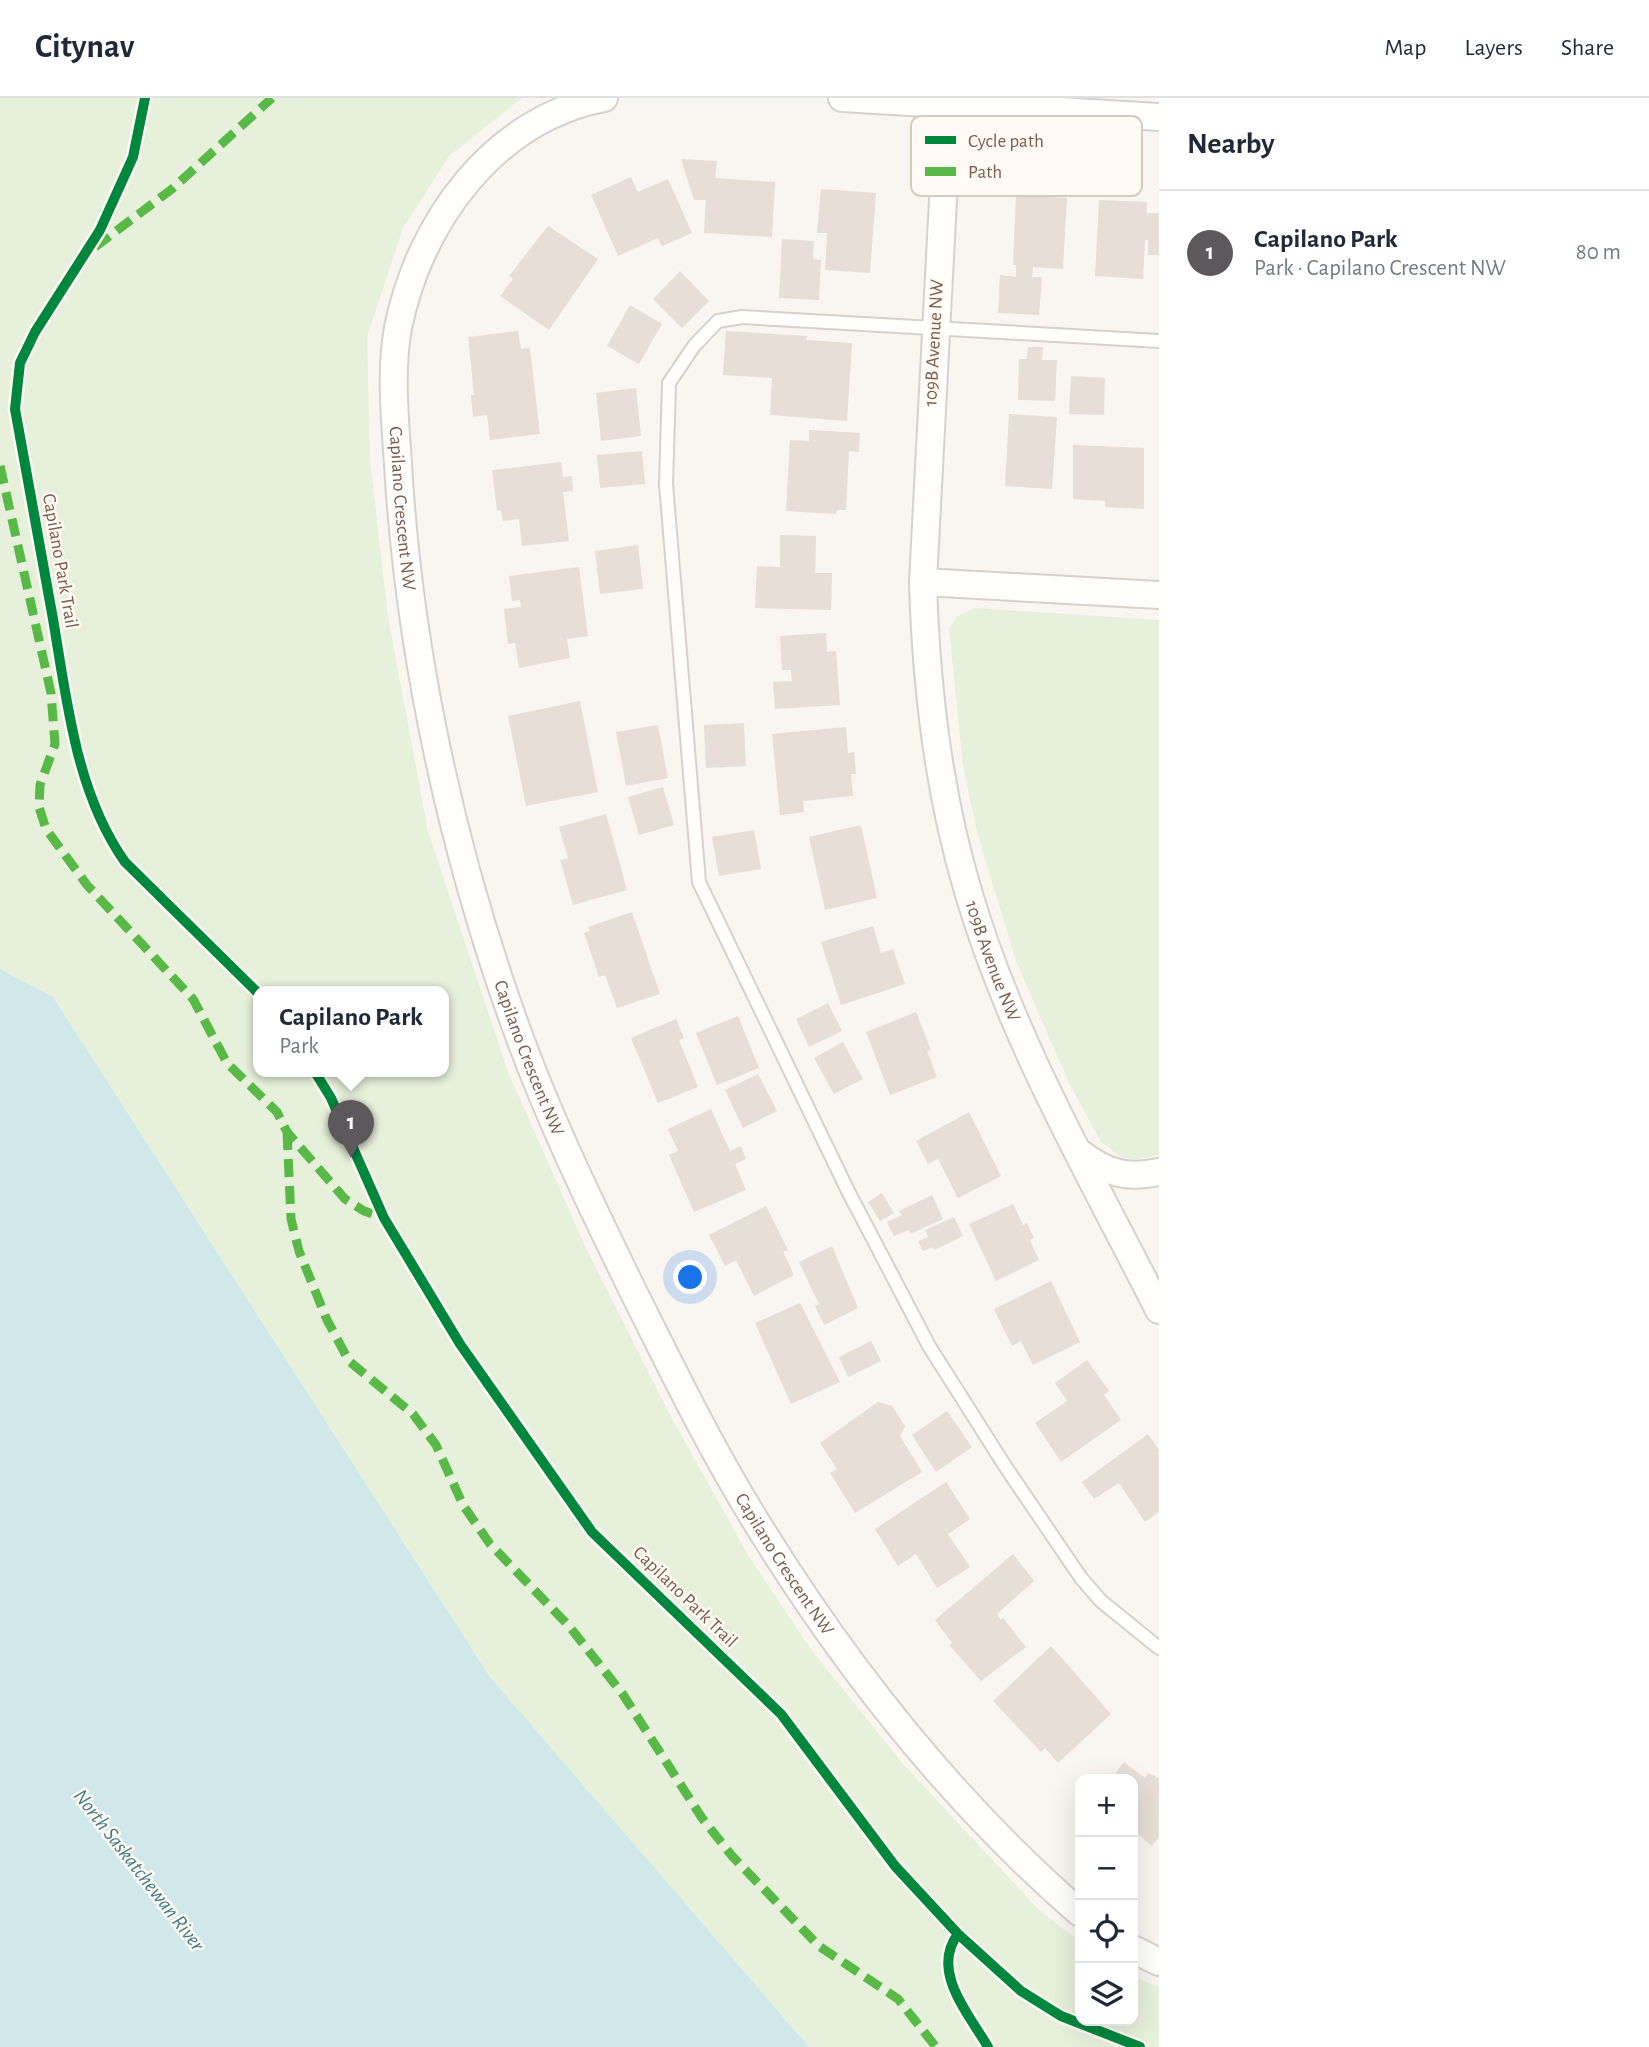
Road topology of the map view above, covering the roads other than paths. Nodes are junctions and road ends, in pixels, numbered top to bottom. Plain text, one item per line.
1 (604, 98) edge
2 (842, 98) edge
3 (948, 104) junction
4 (947, 116) edge
5 (1159, 117) edge
6 (943, 196) edge
7 (935, 328) junction
8 (1159, 341) edge
9 (923, 582) junction
10 (1159, 595) edge
11 (1080, 1153) junction
12 (1159, 1172) edge
13 (1159, 1310) edge
14 (1159, 1648) edge
15 (1075, 1908) edge
16 (1138, 1952) edge
17 (1159, 1962) edge

1 - 15 street, Capilano Crescent NW
2 - 3 street
3 - 4 street, 109B Avenue NW
3 - 5 street
6 - 7 street, 109B Avenue NW
7 - 8 lane
7 - 9 street, 109B Avenue NW
7 - 14 lane
9 - 10 street
9 - 11 street, 109B Avenue NW
11 - 12 street
11 - 13 street, 109B Avenue NW
16 - 17 street

